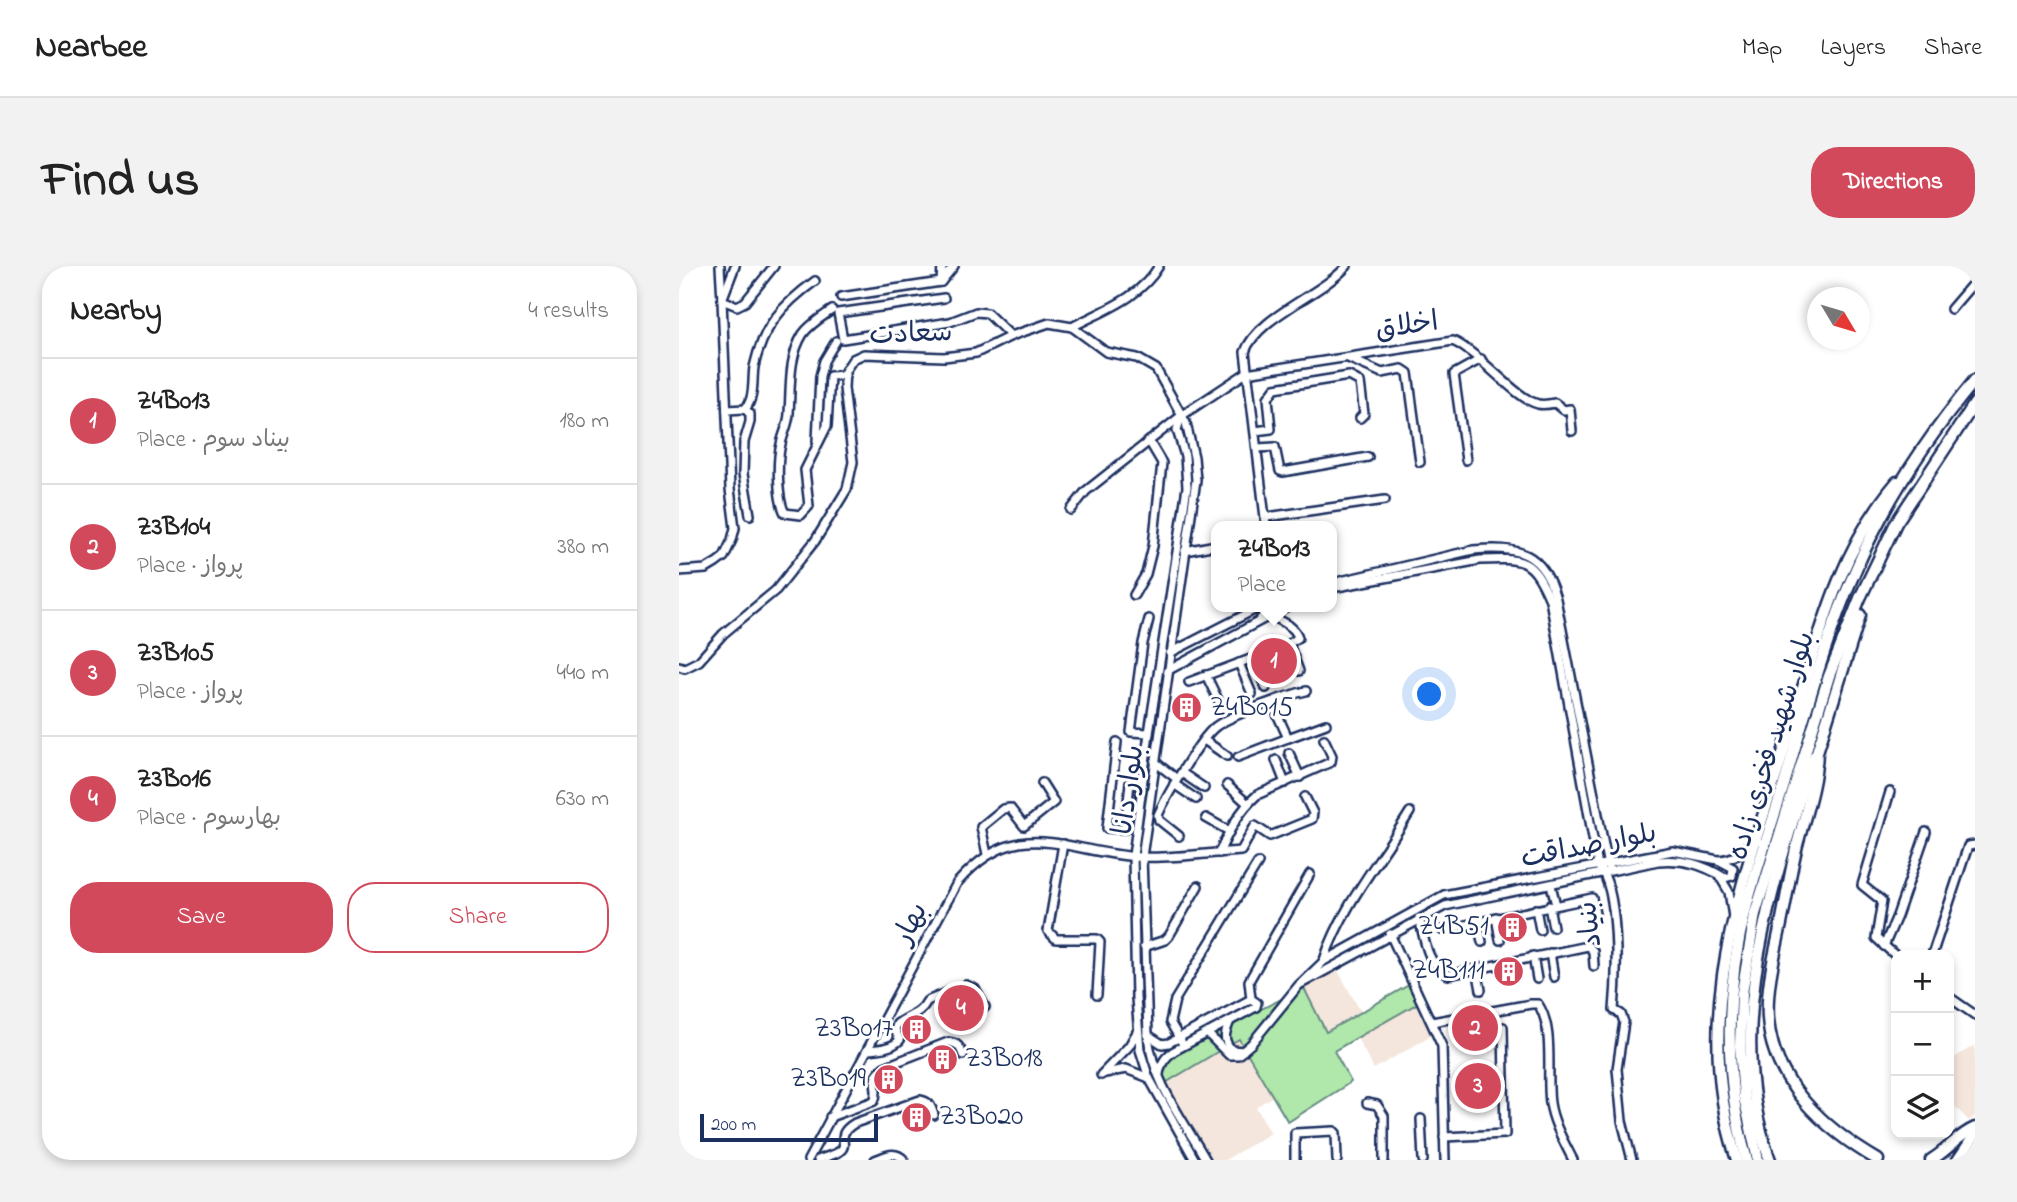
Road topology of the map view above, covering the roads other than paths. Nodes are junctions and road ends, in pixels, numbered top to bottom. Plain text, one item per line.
1 (720, 266) edge
2 (735, 266) edge
3 (774, 266) edge
4 (942, 266) edge
5 (954, 266) edge
6 (1159, 266) edge
7 (1347, 266) edge
8 (815, 281) dead end
9 (1975, 281) edge
10 (941, 282) junction
11 (841, 297) dead end
12 (944, 298) dead end
13 (722, 300) junction
14 (1951, 309) dead end
15 (832, 310) dead end
16 (1072, 327) junction
17 (1011, 336) junction
18 (836, 341) dead end
19 (1348, 357) junction
20 (1481, 359) junction
21 (1246, 373) junction
22 (845, 375) junction
23 (1975, 380) edge
24 (1975, 402) edge
25 (745, 408) junction
26 (727, 410) junction
27 (1181, 416) junction
28 (1360, 418) dead end
29 (1255, 431) junction
30 (1572, 431) dead end
31 (1149, 441) junction
32 (817, 444) junction
33 (1257, 448) junction
34 (1368, 457) dead end
35 (1466, 460) dead end
36 (1915, 460) junction
37 (1420, 462) dead end
38 (1385, 500) dead end
39 (1071, 510) dead end
40 (750, 515) dead end
41 (1266, 517) junction
42 (1266, 521) edge
43 (1211, 546) edge
44 (1185, 551) junction
45 (679, 571) edge
46 (1872, 574) junction
47 (1337, 585) edge
48 (1134, 595) dead end
49 (1250, 612) edge
50 (1275, 612) edge
51 (1261, 618) junction
52 (1149, 619) dead end
53 (1289, 645) junction
54 (1167, 654) junction
55 (1255, 657) junction
56 (1239, 663) junction
57 (679, 666) edge
58 (1299, 671) dead end
59 (1164, 672) junction
60 (1206, 675) junction
61 (1189, 682) dead end
62 (1568, 682) junction
63 (1266, 688) dead end
64 (1306, 691) dead end
65 (1252, 694) dead end
66 (1272, 703) junction
67 (1221, 706) dead end
68 (1326, 724) dead end
69 (1149, 733) junction
70 (1288, 738) junction
71 (1324, 739) dead end
72 (1204, 740) junction
73 (1117, 742) dead end
74 (1289, 752) dead end
75 (1817, 752) junction
76 (1227, 756) dead end
77 (1238, 757) dead end
78 (1276, 760) dead end
79 (1154, 762) junction
80 (1300, 777) junction
81 (1178, 779) junction
82 (1042, 783) dead end
83 (1285, 783) junction
84 (1227, 785) dead end
85 (1142, 786) junction
86 (1204, 788) dead end
87 (1890, 792) dead end
88 (1305, 797) dead end
89 (1196, 799) dead end
90 (1248, 804) junction
91 (1410, 812) dead end
92 (1206, 818) dead end
93 (1229, 831) junction
94 (1758, 831) junction
95 (1926, 832) dead end
96 (1178, 836) dead end
97 (1063, 844) junction
98 (1975, 845) edge
99 (1219, 853) junction
100 (987, 854) junction
101 (1138, 857) junction
102 (1718, 860) junction
103 (1258, 863) dead end
104 (1608, 863) junction
105 (1598, 866) junction
106 (1606, 873) junction
107 (1310, 874) dead end
108 (1718, 874) junction
109 (1551, 885) junction
110 (1198, 886) dead end
111 (1553, 905) junction
112 (1536, 908) junction
113 (1595, 914) dead end
114 (1496, 917) junction
115 (1733, 917) junction
116 (1419, 918) junction
117 (1478, 921) junction
118 (1387, 927) junction
119 (1553, 928) dead end
120 (1442, 930) dead end
121 (1540, 930) dead end
122 (1391, 936) junction
123 (1500, 940) dead end
124 (1482, 942) dead end
125 (1884, 946) junction
126 (1144, 947) junction
127 (1934, 950) edge
128 (1891, 952) edge
129 (1550, 953) junction
130 (1533, 956) junction
131 (1324, 961) junction
132 (1594, 966) dead end
133 (1477, 969) junction
134 (1554, 977) dead end
135 (1537, 979) dead end
136 (1299, 985) junction
137 (1481, 990) dead end
138 (1097, 995) dead end
139 (1251, 999) junction
140 (1954, 1000) edge
141 (985, 1007) dead end
142 (1975, 1015) edge
143 (1230, 1021) junction
144 (1432, 1022) junction
145 (1503, 1027) dead end
146 (1138, 1031) junction
147 (1207, 1033) junction
148 (1148, 1035) junction
149 (1181, 1042) junction
150 (868, 1050) junction
151 (1244, 1051) junction
152 (963, 1055) dead end
153 (1159, 1077) junction
154 (1149, 1078) junction
155 (1367, 1103) dead end
156 (934, 1115) dead end
157 (830, 1118) junction
158 (1420, 1119) dead end
159 (1975, 1128) edge
160 (1975, 1135) edge
161 (1444, 1138) junction
162 (1733, 1147) junction
163 (1975, 1154) edge
164 (808, 1160) edge
165 (818, 1160) edge
166 (875, 1160) edge
167 (904, 1160) edge
168 (1195, 1160) edge
169 (1206, 1160) edge
170 (1295, 1160) edge
171 (1337, 1160) edge
172 (1384, 1160) edge
173 (1423, 1160) edge
174 (1445, 1160) edge
175 (1573, 1160) edge
176 (1632, 1160) edge
177 (1731, 1160) edge
178 (1737, 1160) edge
179 (1747, 1160) edge
180 (1758, 1160) edge
181 (1770, 1160) edge
182 (1878, 1160) edge
183 (1931, 1160) edge
184 (1958, 1160) edge
185 (1971, 1160) edge

1 - 13 street
2 - 13 street
3 - 13 street
4 - 10 street
5 - 10 street
6 - 16 street
7 - 21 street
8 - 25 street
9 - 14 street
10 - 11 street
12 - 17 street
13 - 26 street
15 - 32 street
16 - 17 street, سعادت
16 - 27 street
17 - 22 street, سعادت
18 - 32 street
19 - 20 street, اخلاق
19 - 21 street, اخلاق
19 - 37 street
20 - 30 street, اخلاق
20 - 35 street
21 - 27 street
21 - 29 street
22 - 32 street
22 - 57 street, سعادت
23 - 36 main road, بلوار شهید فخری زاده
24 - 46 main road, بلوار شهید فخری زاده
25 - 26 street
25 - 40 street
26 - 45 street
27 - 31 street
27 - 44 street, بلوار دانا
27 - 54 street, بلوار دانا
28 - 29 street
29 - 33 street
31 - 39 street
31 - 48 street
33 - 34 street
33 - 41 street
36 - 94 main road
36 - 179 main road, بلوار شهید فخری زاده
38 - 41 street
41 - 42 street
43 - 44 street
44 - 54 street, بلوار دانا
46 - 75 main road
46 - 180 main road, بلوار شهید فخری زاده
47 - 62 street
49 - 54 street
50 - 51 street
51 - 53 street
51 - 59 street
52 - 69 street
53 - 55 street
53 - 58 street
54 - 59 street, بلوار دانا
55 - 56 street
55 - 63 street
56 - 60 street
56 - 65 street
59 - 69 street, بلوار دانا
59 - 79 street, بلوار دانا
60 - 61 street
60 - 67 street
62 - 104 street
62 - 105 street, بنیاد
64 - 66 street
66 - 70 street
66 - 72 street
68 - 70 street
69 - 85 street, بلوار دانا
70 - 77 street
71 - 80 street
72 - 76 street
72 - 81 street
73 - 85 street
74 - 80 street
75 - 181 main road
75 - 182 main road
78 - 83 street
79 - 81 street
79 - 101 street, بلوار دانا
80 - 83 street
81 - 86 street
81 - 89 street
81 - 96 street
82 - 100 street
83 - 90 street
84 - 90 street
85 - 101 street, بلوار دانا
87 - 125 street
88 - 99 street
90 - 93 street
91 - 131 street
92 - 93 street
93 - 99 street
94 - 102 street
94 - 115 main road
95 - 125 street
97 - 100 street, بهار
97 - 101 street, بهار
97 - 138 street
98 - 127 street
99 - 101 street, بهار
100 - 150 street, بهار
101 - 126 street, بلوار دانا
101 - 146 street, بلوار دانا
102 - 104 street, بلوار صداقت
102 - 108 street
103 - 149 street
104 - 105 street, بلوار صداقت
104 - 106 street
105 - 106 street, بنیاد
105 - 118 street, بلوار صداقت
106 - 108 street, بلوار صداقت
106 - 109 street, بلوار صداقت
106 - 176 street, بنیاد
107 - 139 street
108 - 115 street
109 - 111 street
109 - 116 street, بلوار صداقت
110 - 126 street
111 - 112 street
111 - 113 street
111 - 119 street
112 - 114 street
112 - 121 street
114 - 117 street
114 - 123 street
115 - 162 main road
116 - 122 street, بلوار صداقت
116 - 133 street
117 - 120 street
117 - 124 street
118 - 122 street
118 - 131 street, بلوار صداقت
122 - 136 street, بلوار صداقت
122 - 144 street
125 - 128 street
126 - 148 street, بلوار دانا
129 - 130 street
129 - 132 street
129 - 134 street
130 - 133 street
130 - 135 street
131 - 136 street, بلوار صداقت
133 - 137 street
136 - 151 street, بلوار صداقت
139 - 143 street
139 - 149 street
140 - 142 street
141 - 150 street
143 - 147 street
143 - 151 street
144 - 161 street
144 - 175 street
145 - 161 street
146 - 154 street, بلوار دانا
146 - 154 street
147 - 149 street
147 - 151 street
148 - 149 street
148 - 153 street, بلوار دانا
149 - 153 street
150 - 157 street, بهار
152 - 157 street
153 - 169 street, بلوار دانا
154 - 168 street, بلوار دانا
155 - 172 street
156 - 165 street
157 - 164 street, بهار
158 - 173 street
159 - 183 main road
160 - 184 main road
161 - 174 street
162 - 177 main road
162 - 178 main road
163 - 185 main road
166 - 167 street
170 - 171 street

